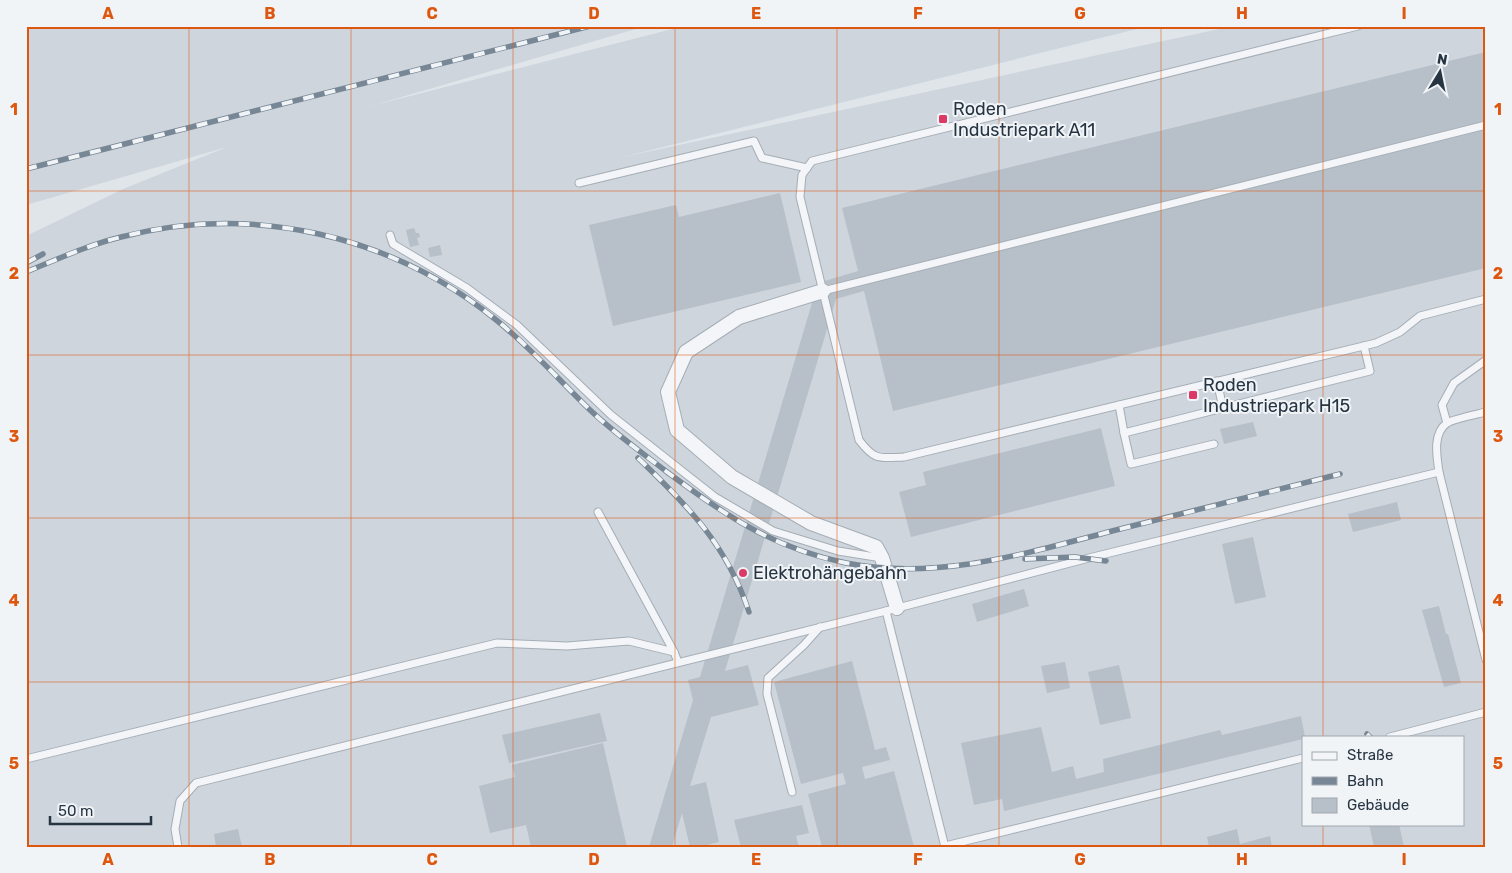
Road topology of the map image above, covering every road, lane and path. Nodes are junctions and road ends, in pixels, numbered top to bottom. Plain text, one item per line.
1 (1358, 26) edge
2 (1486, 125) edge
3 (807, 168) junction
4 (579, 183) dead end
5 (390, 235) dead end
6 (823, 291) junction
7 (1486, 299) edge
8 (1364, 346) junction
9 (1486, 360) edge
10 (1217, 382) junction
11 (1119, 406) junction
12 (1223, 408) junction
13 (1486, 412) edge
14 (1447, 423) junction
15 (1124, 433) junction
16 (1214, 444) dead end
17 (1439, 472) junction
18 (598, 512) dead end
19 (882, 558) junction
20 (891, 610) junction
21 (820, 627) junction
22 (674, 652) junction
23 (1486, 660) edge
24 (678, 662) junction
25 (1486, 712) edge
26 (1394, 736) edge
27 (1302, 758) edge
28 (26, 759) edge
29 (792, 792) dead end
30 (945, 846) edge
31 (178, 847) edge

1 - 3 lane
2 - 6 lane
3 - 4 lane
3 - 6 lane
5 - 19 lane
6 - 11 lane
6 - 19 street
7 - 8 lane
8 - 10 lane
8 - 12 lane
9 - 14 lane
10 - 11 lane
10 - 12 lane
11 - 15 lane
12 - 15 lane
13 - 14 lane
14 - 17 lane
15 - 16 lane
17 - 20 lane
17 - 23 lane
18 - 22 lane
19 - 20 street
20 - 21 lane
20 - 30 lane
21 - 24 lane
21 - 29 lane
22 - 24 lane
22 - 28 lane
24 - 31 lane
25 - 26 lane
27 - 30 lane

